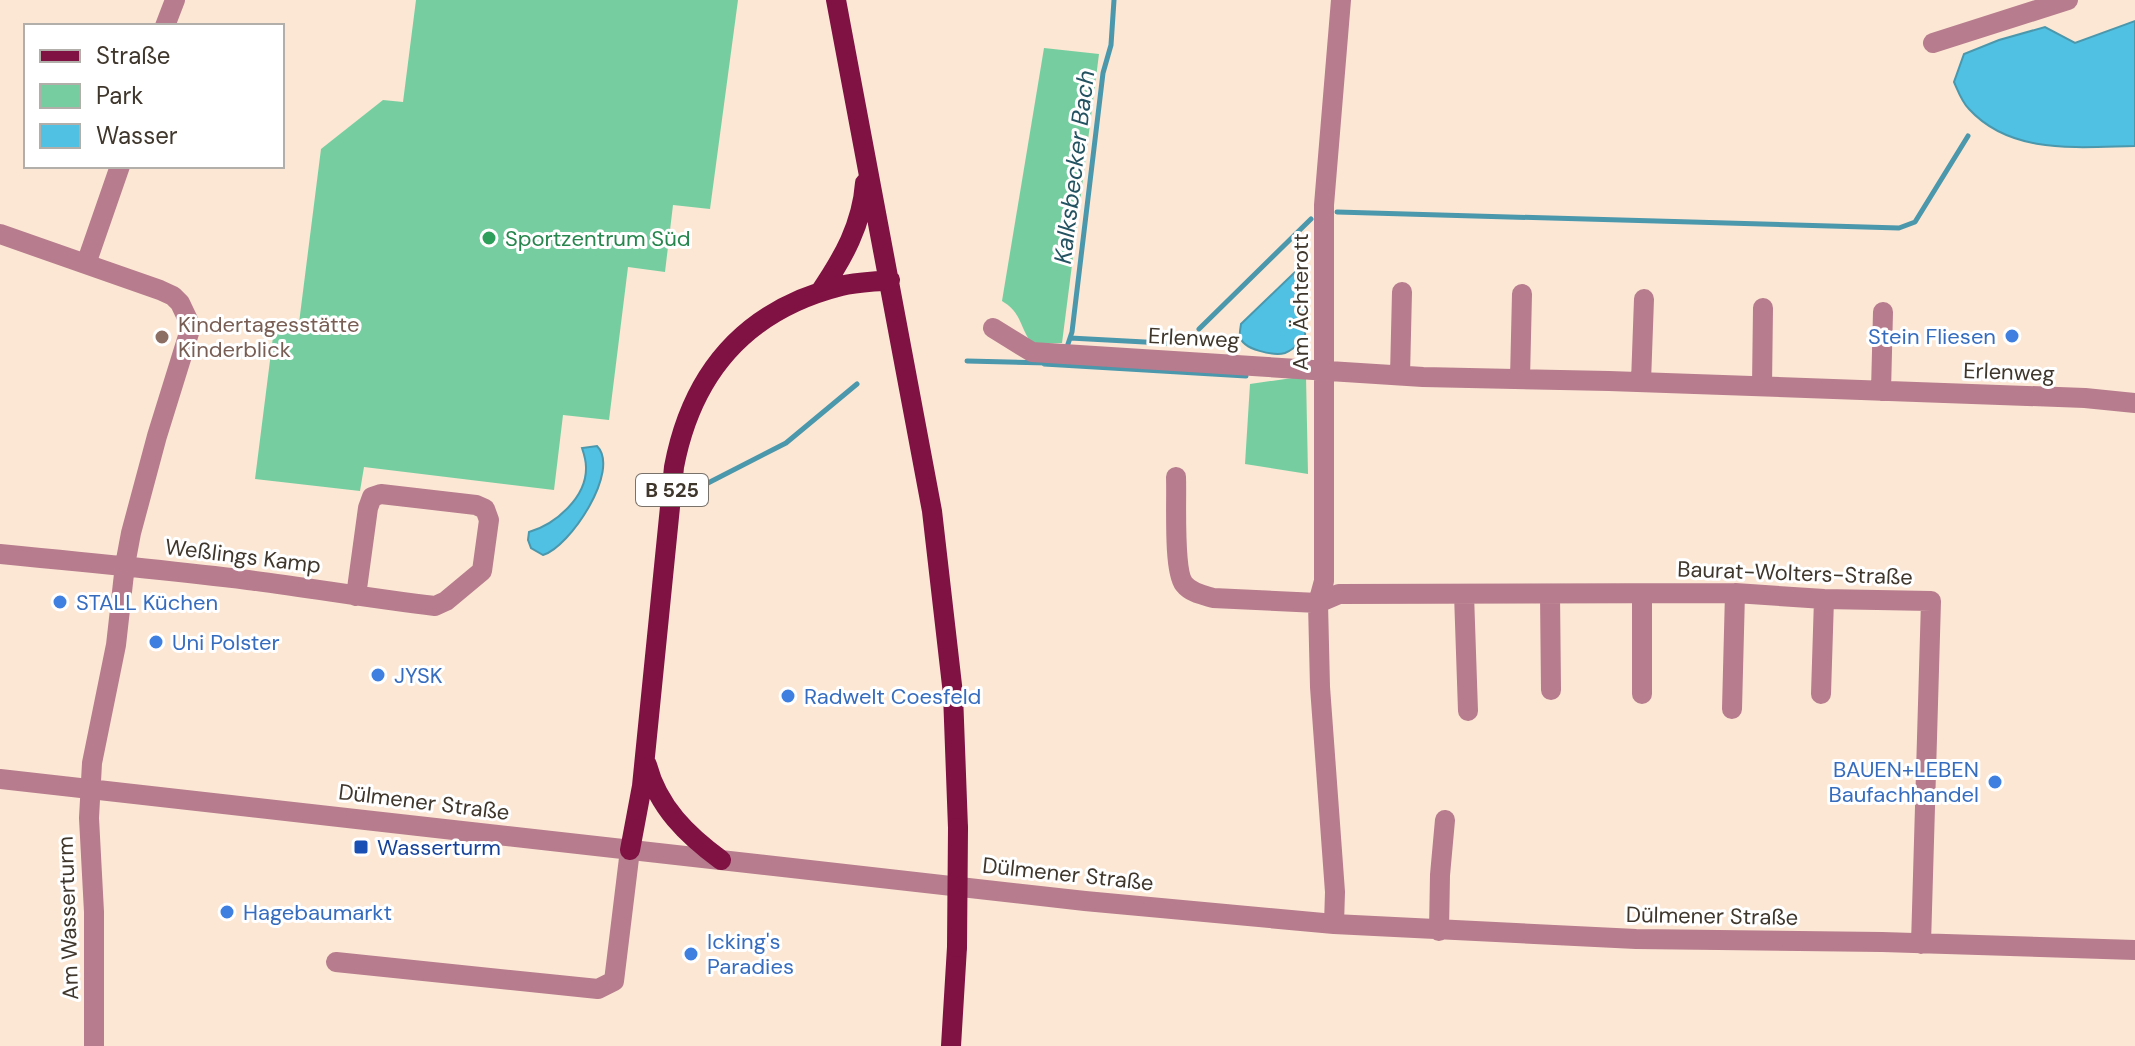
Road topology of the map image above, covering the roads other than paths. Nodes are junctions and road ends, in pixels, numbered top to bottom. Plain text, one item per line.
1 (175, 0) edge
2 (836, 0) edge
3 (1341, 0) edge
4 (2068, 0) edge
5 (166, 24) edge
6 (1933, 43) dead end
7 (867, 162) junction
8 (119, 168) edge
9 (0, 234) edge
10 (86, 264) junction
11 (890, 280) junction
12 (820, 292) junction
13 (1402, 292) dead end
14 (1522, 294) dead end
15 (1644, 299) dead end
16 (1763, 308) dead end
17 (1883, 312) dead end
18 (993, 328) dead end
19 (1324, 370) junction
20 (1400, 375) junction
21 (1520, 379) junction
22 (1641, 382) junction
23 (1762, 386) junction
24 (1881, 391) junction
25 (2135, 403) edge
26 (1176, 477) dead end
27 (0, 554) edge
28 (125, 565) junction
29 (1735, 593) junction
30 (1464, 594) junction
31 (1550, 594) junction
32 (1642, 594) junction
33 (356, 596) junction
34 (1824, 599) junction
35 (1318, 603) junction
36 (1551, 690) dead end
37 (1642, 694) dead end
38 (1821, 694) dead end
39 (1732, 709) dead end
40 (1468, 711) dead end
41 (643, 753) junction
42 (0, 779) edge
43 (89, 789) junction
44 (1445, 820) dead end
45 (630, 850) junction
46 (721, 860) junction
47 (1334, 924) junction
48 (1439, 931) junction
49 (1921, 944) junction
50 (2135, 950) edge
51 (336, 962) dead end
52 (951, 1044) edge
53 (94, 1046) edge

1 - 5 street
2 - 7 main road
3 - 19 street, Am Ächterott
4 - 6 street
7 - 11 main road
7 - 12 main road
8 - 10 street
9 - 10 street
10 - 28 street
11 - 12 main road, B 525
11 - 52 main road, bridge
12 - 41 main road, B 525
13 - 20 street
14 - 21 street
15 - 22 street
16 - 23 street
17 - 24 street
18 - 19 street, Erlenweg
19 - 20 street, Erlenweg
19 - 35 street, Am Ächterott
20 - 21 street, Erlenweg
21 - 22 street, Erlenweg
22 - 23 street, Erlenweg
23 - 24 street, Erlenweg
24 - 25 street, Erlenweg
26 - 35 street
27 - 28 street, Weßlings Kamp
28 - 33 street, Weßlings Kamp
28 - 43 street
29 - 32 street, Baurat-Wolters-Straße
29 - 34 street, Baurat-Wolters-Straße
29 - 39 street
30 - 31 street, Baurat-Wolters-Straße
30 - 35 street, Baurat-Wolters-Straße
30 - 40 street
31 - 32 street, Baurat-Wolters-Straße
31 - 36 street
32 - 37 street
33 - 33 street, Weßlings Kamp
34 - 38 street
34 - 49 street, Baurat-Wolters-Straße
35 - 47 street, Am Ächterott
41 - 45 main road, B 525
41 - 46 main road
42 - 43 street, Dülmener Straße
43 - 45 street, Dülmener Straße
43 - 53 street, Am Wasserturm
44 - 48 street
45 - 46 street, Dülmener Straße
45 - 51 street
46 - 47 street, Dülmener Straße
47 - 48 street, Dülmener Straße
48 - 49 street, Dülmener Straße
49 - 50 street, Dülmener Straße

